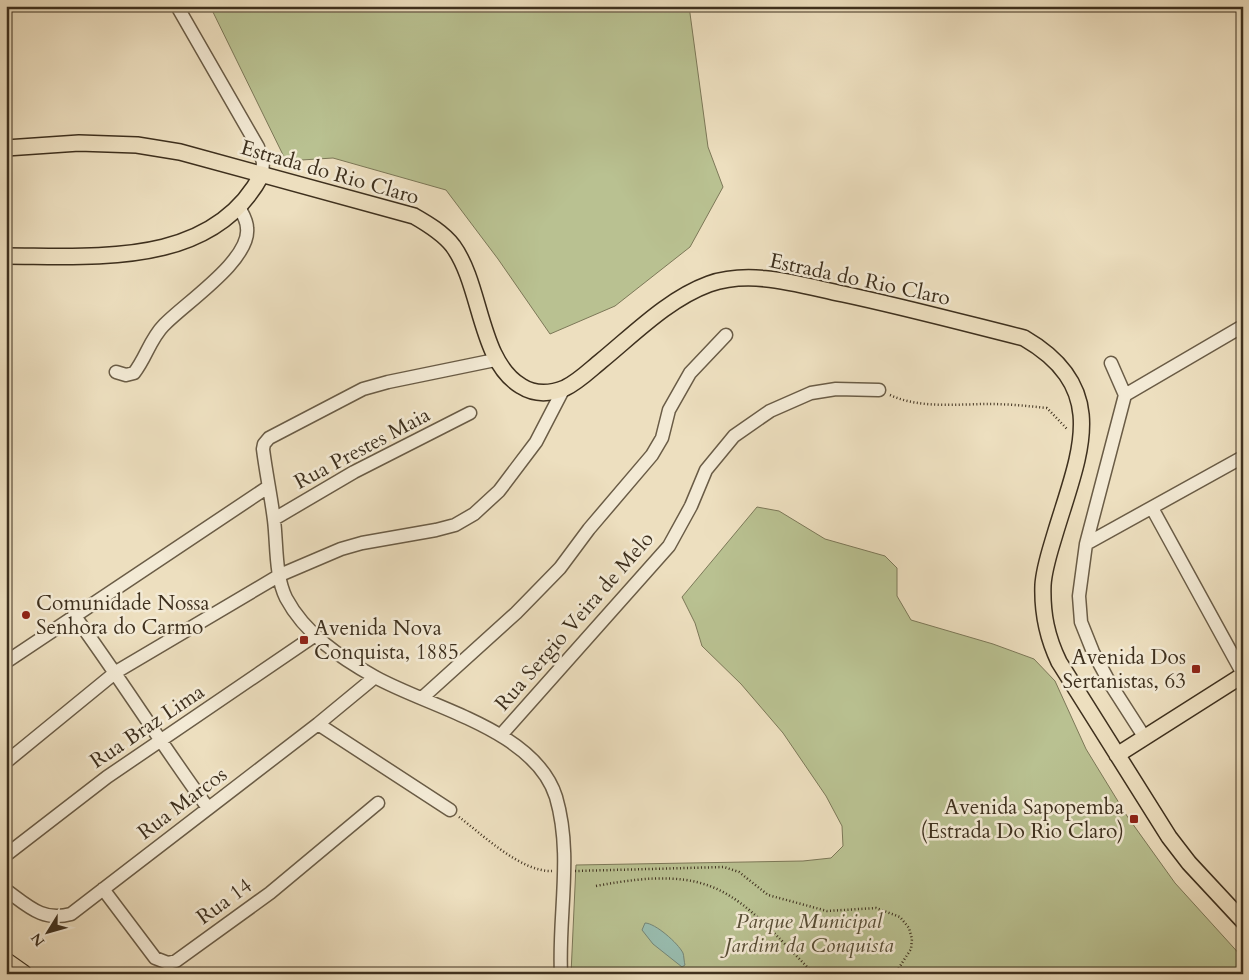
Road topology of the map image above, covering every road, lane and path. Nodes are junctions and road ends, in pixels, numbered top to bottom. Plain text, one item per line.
1 (178, 6) edge
2 (6, 148) edge
3 (262, 174) junction
4 (239, 207) junction
5 (6, 256) edge
6 (1243, 326) edge
7 (726, 335) dead end
8 (495, 360) junction
9 (1111, 363) dead end
10 (116, 372) dead end
11 (564, 388) junction
12 (879, 390) joint
13 (1126, 395) junction
14 (470, 413) dead end
15 (1070, 432) dead end
16 (1243, 457) edge
17 (268, 486) junction
18 (1152, 508) junction
19 (274, 519) junction
20 (1086, 544) junction
21 (280, 575) junction
22 (74, 615) junction
23 (314, 636) junction
24 (6, 662) edge
25 (116, 672) junction
26 (1243, 674) edge
27 (375, 677) junction
28 (422, 698) junction
29 (318, 724) junction
30 (501, 735) junction
31 (1145, 738) junction
32 (160, 742) junction
33 (1117, 756) junction
34 (6, 762) edge
35 (378, 803) dead end
36 (208, 808) junction
37 (450, 810) joint
38 (6, 855) edge
39 (565, 871) junction
40 (596, 886) dead end
41 (103, 889) junction
42 (6, 890) edge
43 (1243, 921) edge
44 (6, 962) edge
45 (23, 974) edge
46 (561, 974) edge
47 (814, 974) edge
48 (895, 974) edge

1 - 3 street
2 - 3 main road, Estrada do Rio Claro
3 - 4 main road
3 - 8 main road, Estrada do Rio Claro
4 - 5 main road
4 - 10 street
6 - 13 street
7 - 28 street
8 - 11 main road, Estrada do Rio Claro
8 - 17 street
9 - 13 street
11 - 21 street
11 - 33 main road, Estrada do Rio Claro
12 - 15 path
12 - 30 street, Rua Sergio Veira de Melo
13 - 20 street
14 - 19 street, Rua Prestes Maia
16 - 18 street
17 - 19 street
17 - 22 street
18 - 20 street
18 - 26 street
19 - 21 street
20 - 31 street
21 - 23 street
21 - 25 street
22 - 24 street
22 - 25 street
23 - 27 street
23 - 32 street, Rua Braz Lima
25 - 32 street
25 - 34 street
26 - 31 main road
27 - 28 street
27 - 29 street, Rua Marcos
28 - 30 street
29 - 36 street, Rua Marcos
29 - 37 street
30 - 39 street
31 - 33 main road
32 - 36 street
32 - 38 street, Rua Braz Lima
33 - 43 main road, Estrada do Rio Claro
35 - 41 street, Rua 14
36 - 41 street, Rua Marcos
37 - 39 path
39 - 46 street
39 - 48 path
40 - 47 path
41 - 42 street, Rua Marcos
44 - 45 highway

